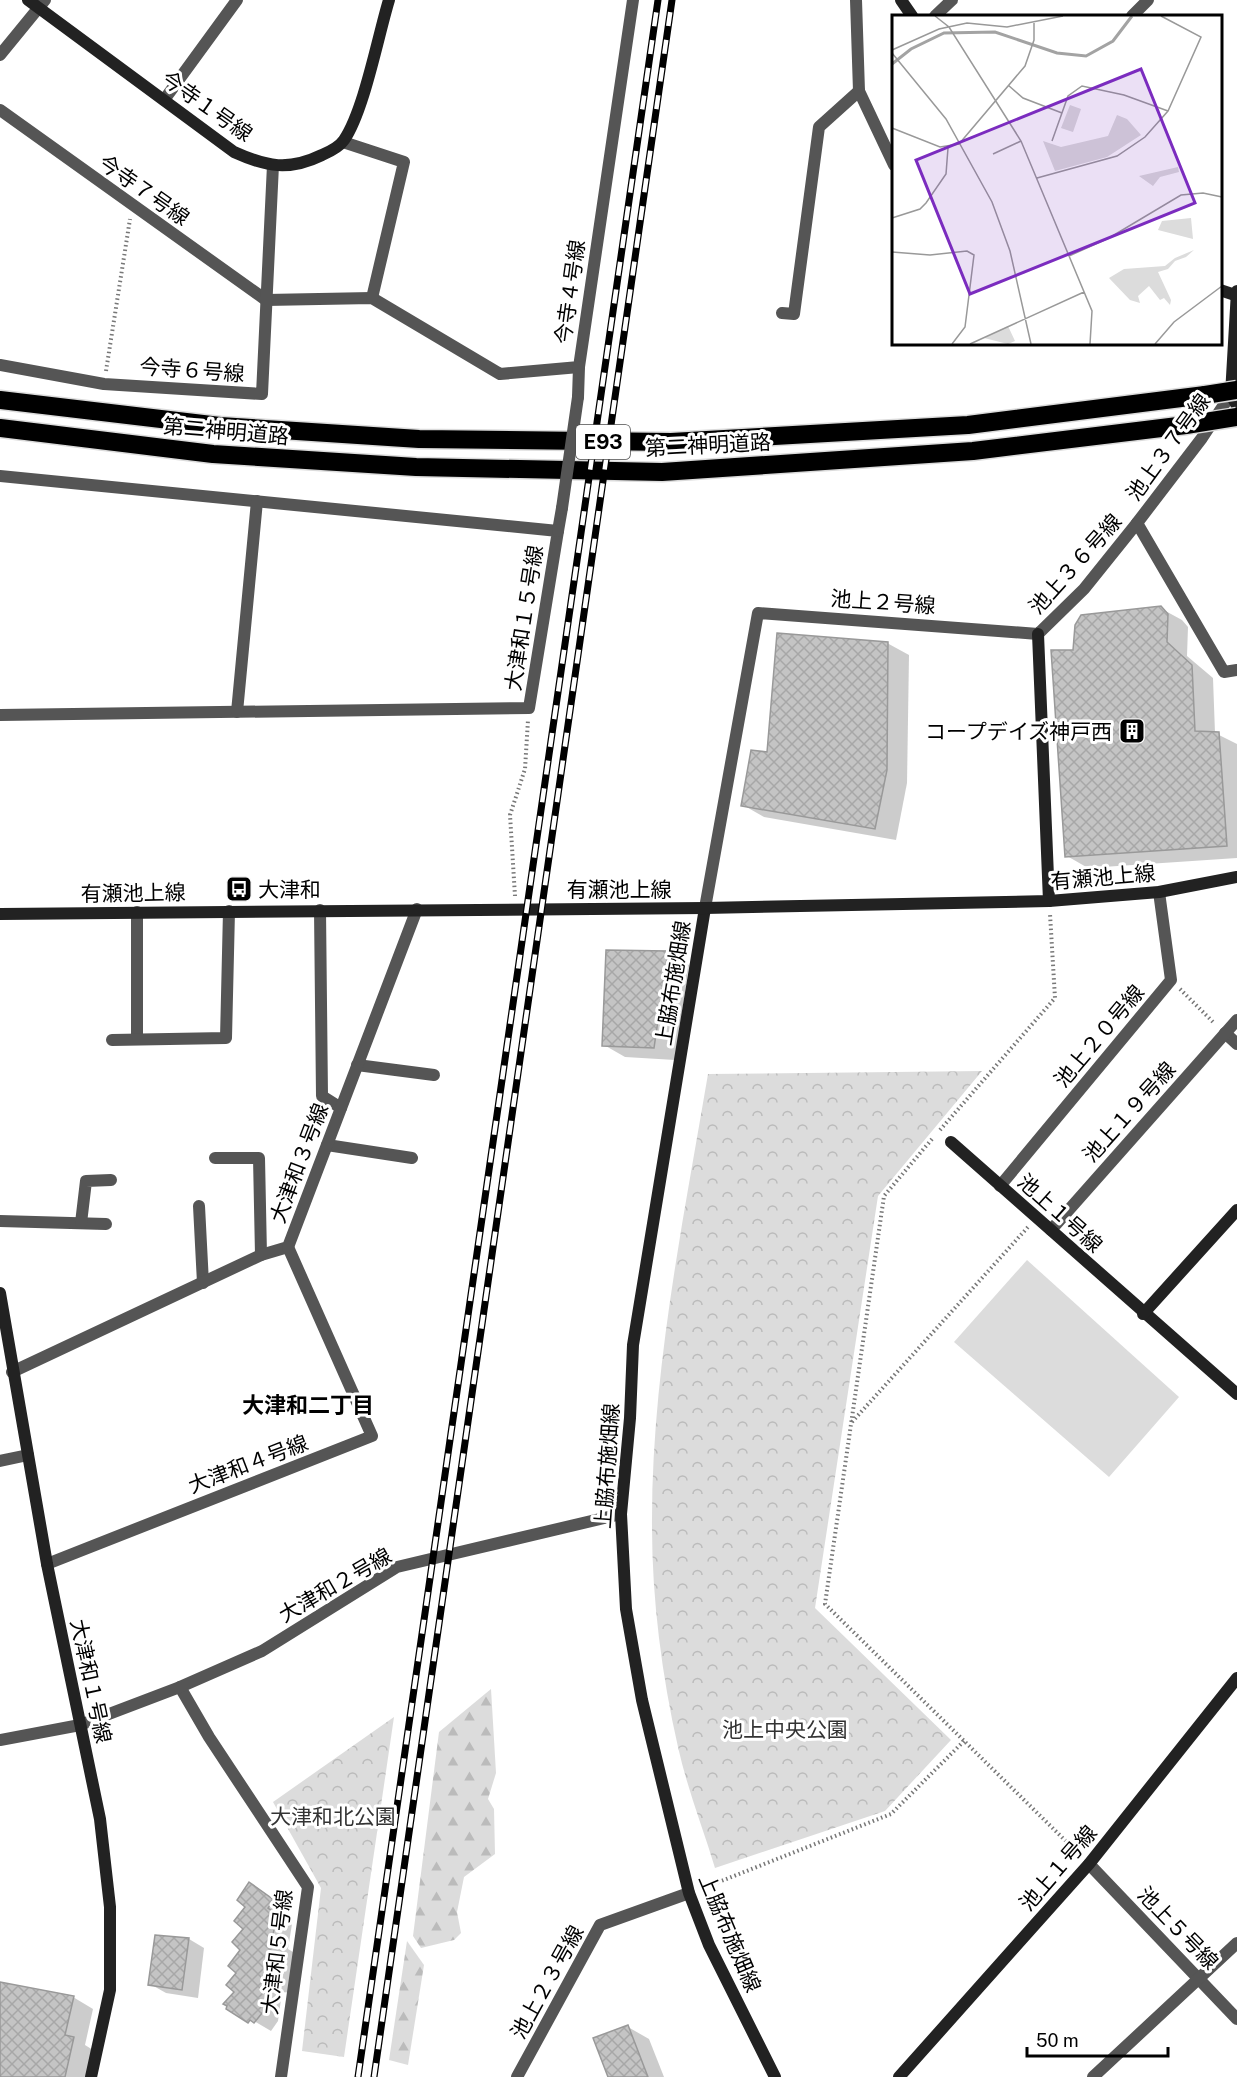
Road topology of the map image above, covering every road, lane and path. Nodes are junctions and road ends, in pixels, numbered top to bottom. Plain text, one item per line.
1 (28, 0) edge
2 (237, 0) edge
3 (388, 0) edge
4 (633, 0) edge
5 (856, 0) edge
6 (901, 0) edge
7 (952, 0) edge
8 (1148, 0) edge
9 (42, 4) edge
10 (911, 15) edge
11 (936, 15) edge
12 (1133, 15) edge
13 (0, 55) edge
14 (859, 91) junction
15 (164, 100) junction
16 (0, 110) edge
17 (343, 142) junction
18 (892, 161) edge
19 (273, 165) junction
20 (132, 206) junction
21 (1236, 294) edge
22 (372, 298) junction
23 (266, 300) junction
24 (782, 313) dead end
25 (0, 365) edge
26 (579, 367) junction
27 (104, 384) junction
28 (1234, 392) edge
29 (0, 400) edge
30 (1237, 406) edge
31 (1237, 417) edge
32 (0, 429) edge
33 (0, 477) edge
34 (257, 501) junction
35 (1137, 522) junction
36 (558, 531) junction
37 (1038, 634) junction
38 (1237, 670) edge
39 (529, 708) junction
40 (237, 712) junction
41 (0, 715) edge
42 (1237, 877) edge
43 (1159, 892) junction
44 (1049, 901) junction
45 (705, 908) junction
46 (417, 909) junction
47 (516, 909) junction
48 (320, 910) junction
49 (229, 911) junction
50 (137, 912) junction
51 (0, 914) edge
52 (1171, 980) junction
53 (1237, 1020) edge
54 (1225, 1033) junction
55 (137, 1039) junction
56 (112, 1040) dead end
57 (1237, 1044) edge
58 (357, 1065) junction
59 (434, 1075) dead end
60 (341, 1108) junction
61 (932, 1139) junction
62 (951, 1142) joint
63 (327, 1145) junction
64 (215, 1158) dead end
65 (412, 1158) dead end
66 (111, 1180) dead end
67 (1000, 1186) junction
68 (199, 1206) dead end
69 (1235, 1215) edge
70 (1037, 1218) junction
71 (0, 1221) edge
72 (81, 1223) junction
73 (106, 1224) dead end
74 (1051, 1230) junction
75 (288, 1247) junction
76 (261, 1255) junction
77 (203, 1283) junction
78 (0, 1293) edge
79 (1143, 1314) junction
80 (3, 1329) edge
81 (12, 1372) junction
82 (1237, 1394) edge
83 (852, 1423) junction
84 (28, 1455) junction
85 (0, 1461) edge
86 (621, 1514) junction
87 (47, 1564) junction
88 (1237, 1678) edge
89 (180, 1687) junction
90 (80, 1725) junction
91 (0, 1740) edge
92 (964, 1741) junction
93 (1089, 1864) junction
94 (689, 1893) junction
95 (1237, 1943) edge
96 (1199, 1978) junction
97 (1237, 2019) edge
98 (91, 2077) edge
99 (281, 2077) edge
100 (517, 2077) edge
101 (775, 2077) edge
102 (899, 2077) edge
103 (1093, 2077) edge

1 - 9 street, 今寺１号線
2 - 15 street
3 - 17 street
4 - 26 street, 今寺４号線
5 - 14 street
6 - 10 street
7 - 11 street
8 - 12 street
9 - 13 street
9 - 15 street, 今寺１号線
14 - 18 street
14 - 24 street
15 - 19 street, 今寺１号線
16 - 20 street, 今寺７号線
17 - 19 street, 今寺１号線
17 - 22 street
19 - 23 street, 今寺６号線
20 - 23 street, 今寺７号線
20 - 27 path
21 - 28 street
22 - 23 street
22 - 26 street, 今寺４号線
23 - 27 street, 今寺６号線
25 - 27 street, 今寺６号線
26 - 36 street, bridge
28 - 29 highway, 第二神明道路 / E93, bridge
28 - 30 street
28 - 35 street, 池上３７号線
31 - 32 highway, 第二神明道路 / E93, bridge
33 - 34 street, 大津和１５号線
34 - 36 street, 大津和１５号線
34 - 40 street
35 - 37 street, 池上３６号線
35 - 38 street, 池上３６号線
36 - 39 street, 大津和１５号線
37 - 44 street
37 - 45 street, 池上２号線
39 - 40 street, 大津和１５号線
39 - 47 path
40 - 41 street, 大津和１５号線
42 - 43 street, 有瀬池上線
43 - 44 street, 有瀬池上線
43 - 52 street, 池上２０号線
44 - 45 street, 有瀬池上線
44 - 61 path
45 - 47 street, 有瀬池上線
45 - 86 street, 上脇布施畑線
46 - 47 street, 有瀬池上線
46 - 48 street, 有瀬池上線
46 - 58 street, 大津和３号線
48 - 49 street, 有瀬池上線
48 - 60 street
49 - 50 street, 有瀬池上線
49 - 55 street
50 - 51 street, 有瀬池上線
50 - 55 street
52 - 54 path
52 - 67 street, 池上２０号線
53 - 54 street, 池上１９号線
54 - 57 street
54 - 74 street, 池上１９号線
55 - 56 street
58 - 59 street
58 - 60 street, 大津和３号線
60 - 63 street, 大津和３号線
61 - 62 path
61 - 83 path
62 - 67 street, 池上１号線
63 - 65 street
63 - 75 street, 大津和３号線
64 - 76 street
66 - 72 street
67 - 70 street, 池上１号線
68 - 77 street
69 - 79 street
70 - 74 street, 池上１号線
70 - 83 path
71 - 72 street
72 - 73 street
74 - 79 street, 池上１号線
75 - 76 street, 大津和３号線
75 - 87 street, 大津和４号線
76 - 77 street, 大津和３号線
77 - 81 street, 大津和３号線
78 - 80 street, 大津和１号線
79 - 82 street, 池上１号線
80 - 81 street, 大津和１号線
81 - 84 street, 大津和１号線
83 - 92 path
84 - 85 street
84 - 87 street, 大津和１号線
86 - 89 street, 大津和２号線
86 - 94 street, 上脇布施畑線
87 - 90 street, 大津和１号線
88 - 93 street, 池上１号線
89 - 90 street, 大津和２号線
89 - 99 street, 大津和５号線
90 - 91 street, 大津和２号線
90 - 98 street, 大津和１号線
92 - 93 path
92 - 94 path
93 - 96 street, 池上５号線
93 - 102 street, 池上１号線
94 - 100 street, 池上２３号線
94 - 101 street, 上脇布施畑線
95 - 96 street
96 - 97 street, 池上５号線
96 - 103 street

